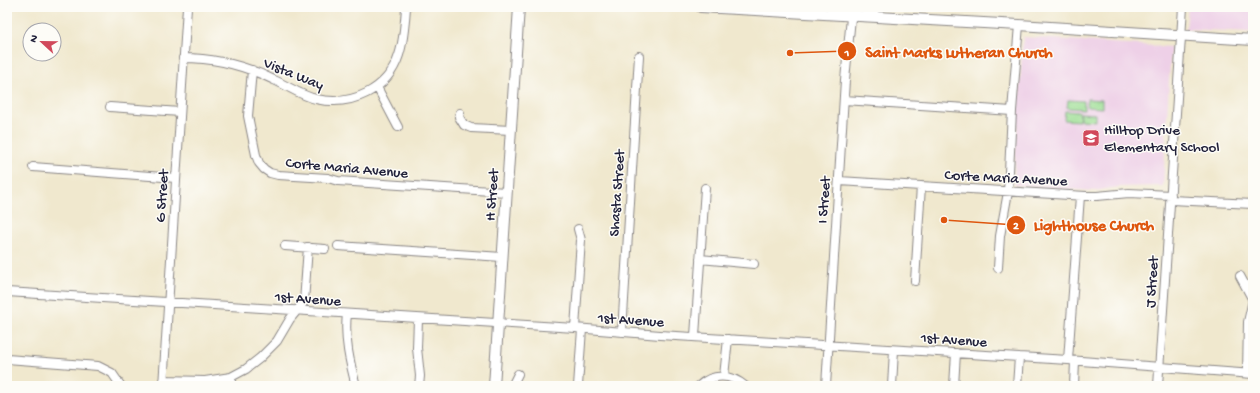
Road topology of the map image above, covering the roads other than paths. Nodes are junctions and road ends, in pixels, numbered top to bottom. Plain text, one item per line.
1 (187, 7) edge
2 (406, 7) edge
3 (519, 7) edge
4 (701, 7) edge
5 (1183, 7) edge
6 (764, 9) edge
7 (851, 11) edge
8 (1019, 25) junction
9 (1181, 35) junction
10 (1253, 40) edge
11 (639, 56) dead end
12 (184, 58) junction
13 (252, 70) junction
14 (377, 87) junction
15 (844, 100) junction
16 (110, 107) dead end
17 (1012, 111) junction
18 (180, 112) junction
19 (460, 113) dead end
20 (398, 127) dead end
21 (511, 130) junction
22 (33, 168) dead end
23 (176, 178) junction
24 (838, 181) junction
25 (921, 186) junction
26 (705, 188) dead end
27 (506, 192) junction
28 (1008, 192) junction
29 (1080, 196) junction
30 (1171, 198) junction
31 (1253, 204) edge
32 (578, 229) dead end
33 (285, 246) dead end
34 (338, 246) dead end
35 (308, 247) junction
36 (325, 249) dead end
37 (502, 257) junction
38 (700, 259) junction
39 (754, 264) dead end
40 (998, 268) dead end
41 (1240, 276) dead end
42 (915, 281) dead end
43 (7, 292) edge
44 (1253, 300) edge
45 (168, 303) junction
46 (297, 311) junction
47 (348, 314) junction
48 (418, 319) junction
49 (498, 324) junction
50 (578, 329) junction
51 (622, 332) junction
52 (695, 336) junction
53 (728, 339) junction
54 (828, 345) junction
55 (894, 350) junction
56 (956, 353) junction
57 (1019, 357) junction
58 (7, 359) edge
59 (1072, 360) junction
60 (1159, 367) junction
61 (1250, 373) edge
62 (518, 374) dead end
63 (724, 376) junction
64 (231, 377) junction
65 (163, 383) edge
66 (122, 386) edge
67 (233, 386) edge
68 (356, 386) edge
69 (419, 386) edge
70 (494, 386) edge
71 (512, 386) edge
72 (578, 386) edge
73 (699, 386) edge
74 (745, 386) edge
75 (826, 386) edge
76 (892, 386) edge
77 (954, 386) edge
78 (1017, 386) edge
79 (1074, 386) edge
80 (1158, 386) edge

1 - 12 street, G Street
2 - 14 street, Vista Way
3 - 21 main road, H Street
4 - 6 main road
5 - 9 street, J Street
6 - 7 main road
7 - 8 main road
7 - 15 street, I Street
8 - 9 main road
8 - 17 street
9 - 10 main road
9 - 30 street, J Street
11 - 51 street, Shasta Street
12 - 13 street, Vista Way
12 - 18 street, G Street
13 - 14 street, Vista Way
13 - 27 street, Corte Maria Avenue
14 - 20 street
15 - 17 street
15 - 24 street, I Street
16 - 18 street
17 - 28 street
18 - 23 street, G Street
19 - 21 street
21 - 27 main road, H Street
22 - 23 street
23 - 45 street, G Street
24 - 25 street, Corte Maria Avenue
24 - 54 street, I Street
25 - 28 street, Corte Maria Avenue
25 - 42 street
26 - 38 street
27 - 37 main road, H Street
28 - 29 street, Corte Maria Avenue
28 - 40 street
29 - 30 street, Corte Maria Avenue
29 - 59 street
30 - 31 street, Corte Maria Avenue
30 - 60 street, J Street
32 - 50 street
33 - 35 street
34 - 37 street
35 - 36 street
35 - 46 street
37 - 49 main road, H Street
38 - 39 street
38 - 52 street
41 - 44 street
43 - 45 street, 1st Avenue
44 - 61 street
45 - 46 street, 1st Avenue
45 - 65 street, G Street
46 - 47 street, 1st Avenue
46 - 64 street
47 - 48 street, 1st Avenue
47 - 68 street
48 - 49 street, 1st Avenue
48 - 69 street
49 - 50 street, 1st Avenue
49 - 70 main road, H Street
50 - 51 street, 1st Avenue
50 - 72 street
51 - 52 street, 1st Avenue
52 - 53 street, 1st Avenue
53 - 54 street, 1st Avenue
53 - 63 street
54 - 55 street, 1st Avenue
54 - 75 street, I Street
55 - 56 street, 1st Avenue
55 - 76 street
56 - 57 street, 1st Avenue
56 - 77 street
57 - 59 street, 1st Avenue
57 - 78 street
58 - 66 street
59 - 60 street, 1st Avenue
59 - 79 street
60 - 61 street, 1st Avenue
60 - 80 street, J Street
62 - 71 street
63 - 73 street
63 - 74 street
64 - 65 street
64 - 67 street

